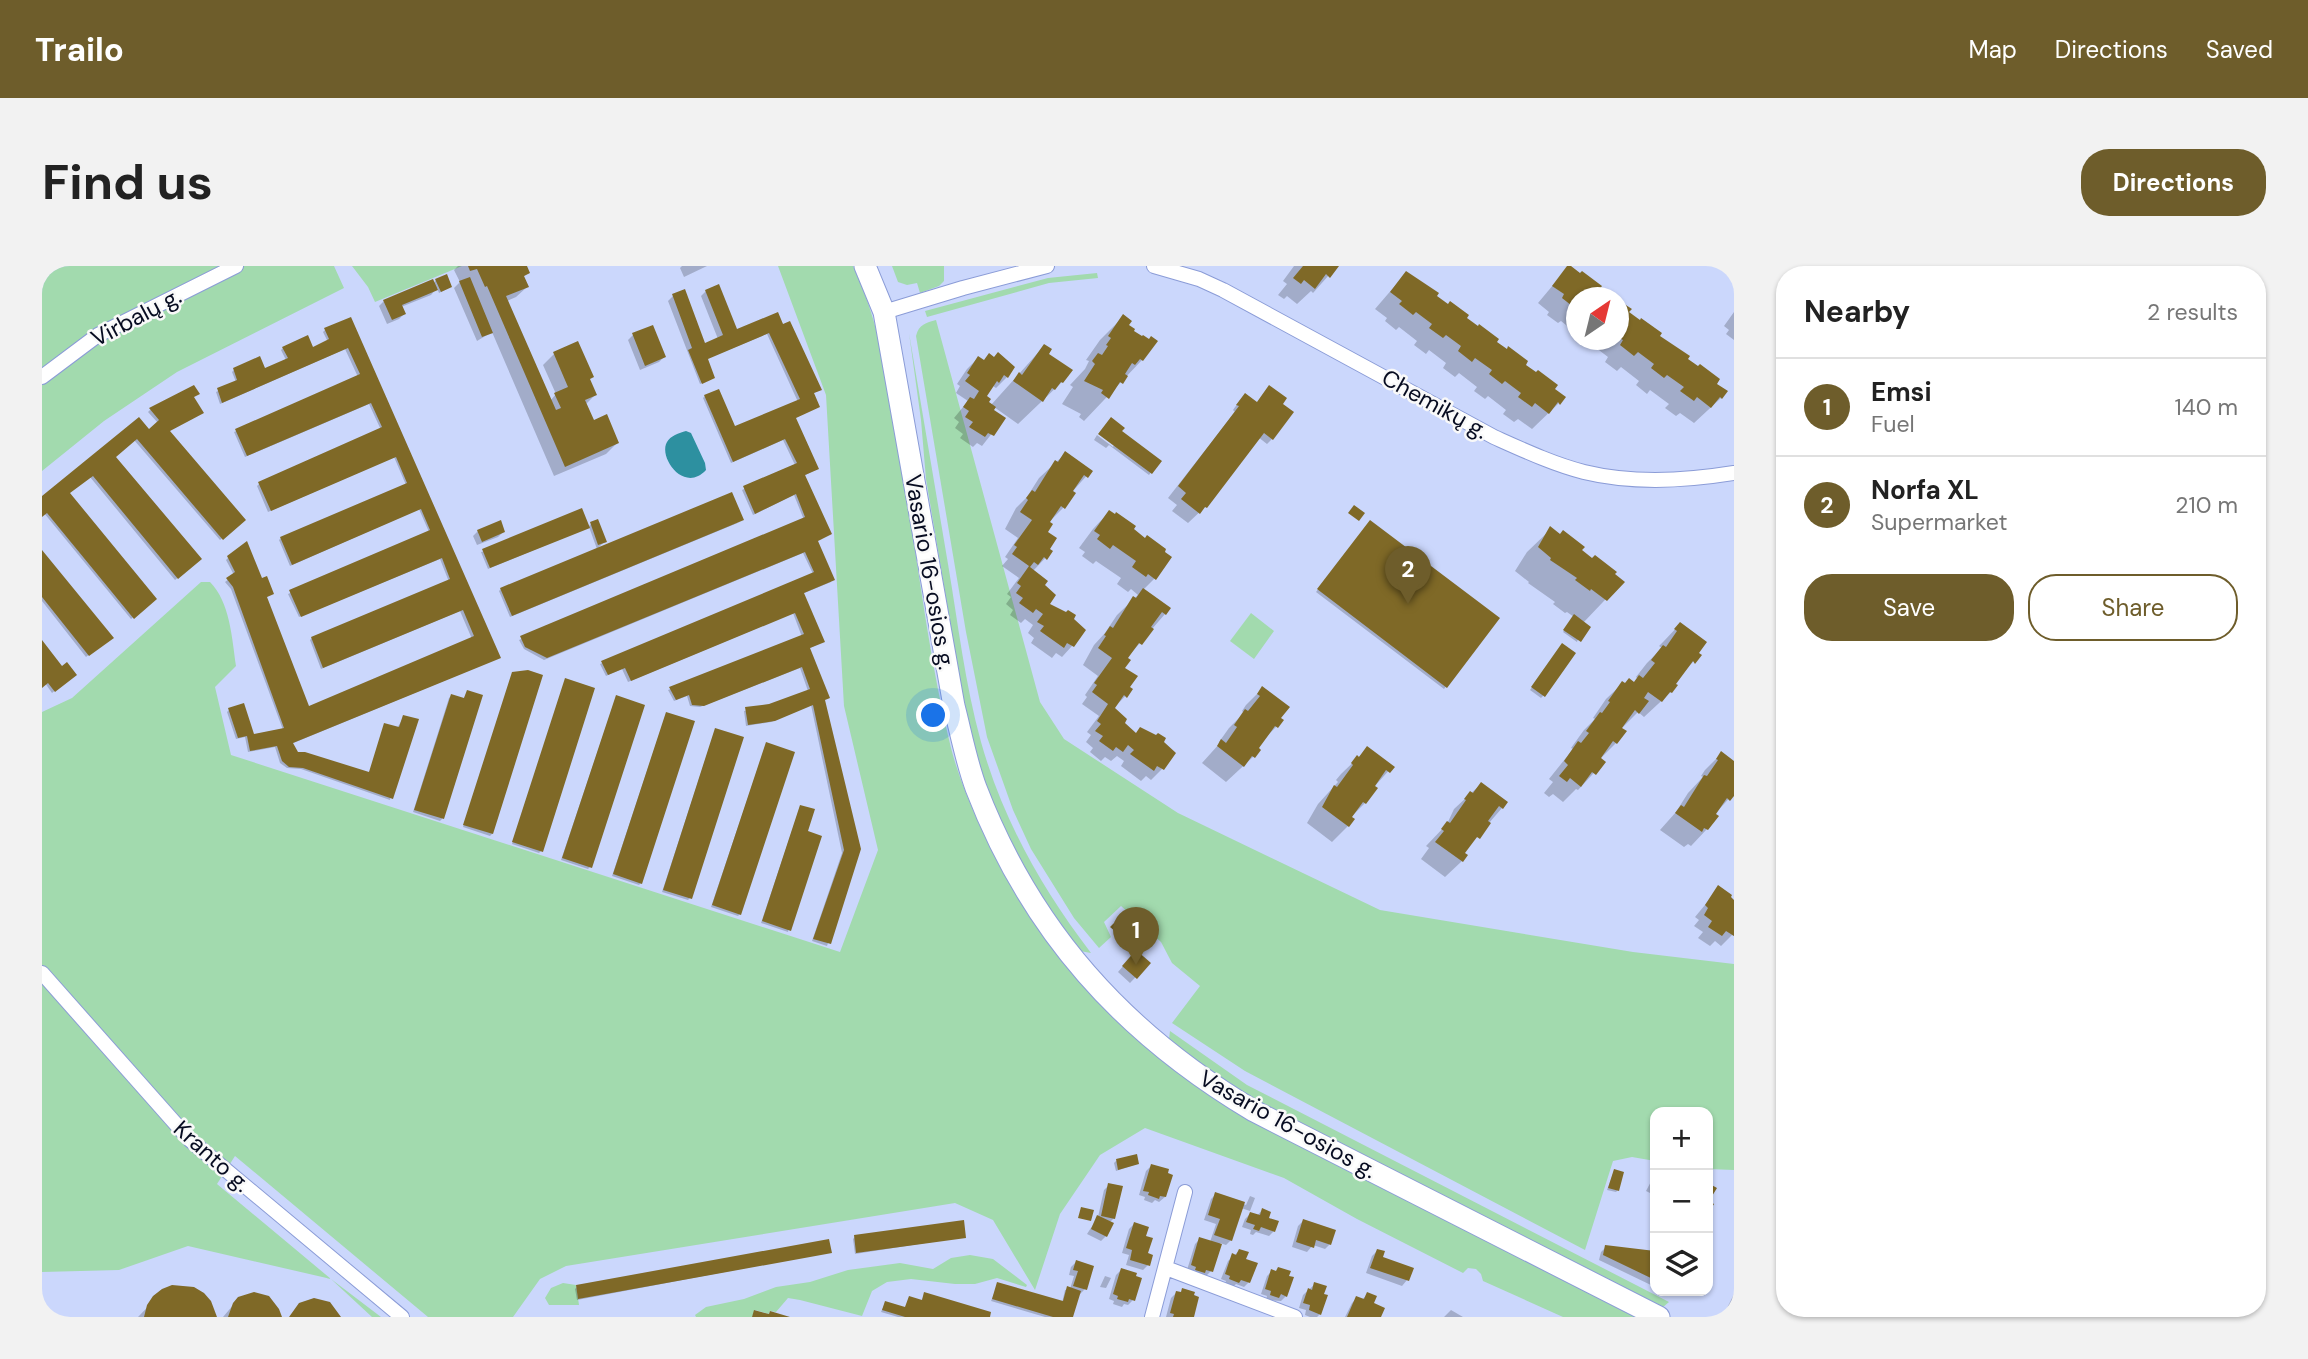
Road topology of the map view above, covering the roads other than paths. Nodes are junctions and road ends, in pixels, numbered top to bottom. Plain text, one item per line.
1 (236, 266) edge
2 (865, 266) edge
3 (1047, 266) edge
4 (1154, 266) edge
5 (884, 312) junction
6 (42, 377) edge
7 (1734, 473) edge
8 (42, 973) edge
9 (1185, 1192) dead end
10 (1166, 1268) junction
11 (402, 1317) edge
12 (1152, 1317) edge
13 (1295, 1317) edge
14 (1660, 1317) edge

1 - 6 street, Virbalų g.
2 - 5 main road, Vasario 16-osios g.
3 - 5 street
4 - 7 street, Chemikų g.
5 - 14 main road, Vasario 16-osios g.
8 - 11 street, Kranto g.
9 - 10 street
10 - 12 street
10 - 13 street

